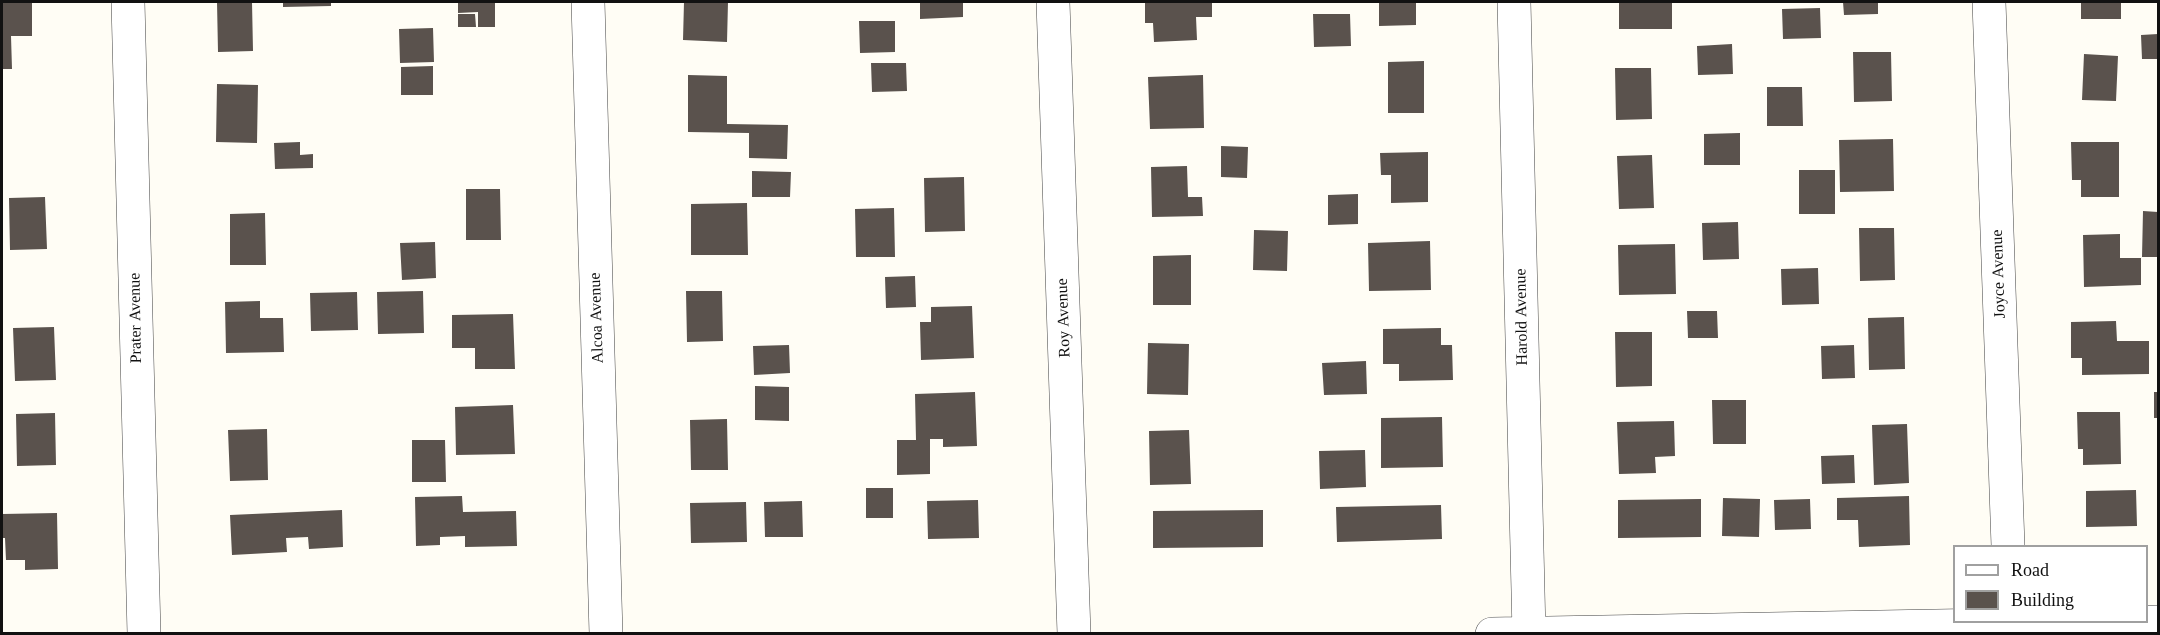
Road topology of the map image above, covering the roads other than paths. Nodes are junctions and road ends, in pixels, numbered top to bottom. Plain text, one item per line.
1 (128, 2) edge
2 (588, 2) edge
3 (1053, 2) edge
4 (1514, 2) edge
5 (1989, 2) edge
6 (2008, 545) edge
7 (2011, 623) edge
8 (144, 633) edge
9 (606, 633) edge
10 (1074, 633) edge
11 (1492, 633) edge
12 (1529, 633) edge

1 - 8 street, Prater Avenue
2 - 9 street, Alcoa Avenue
3 - 10 street, Roy Avenue
4 - 12 street, Harold Avenue
5 - 6 street, Joyce Avenue
7 - 12 street
11 - 12 street

